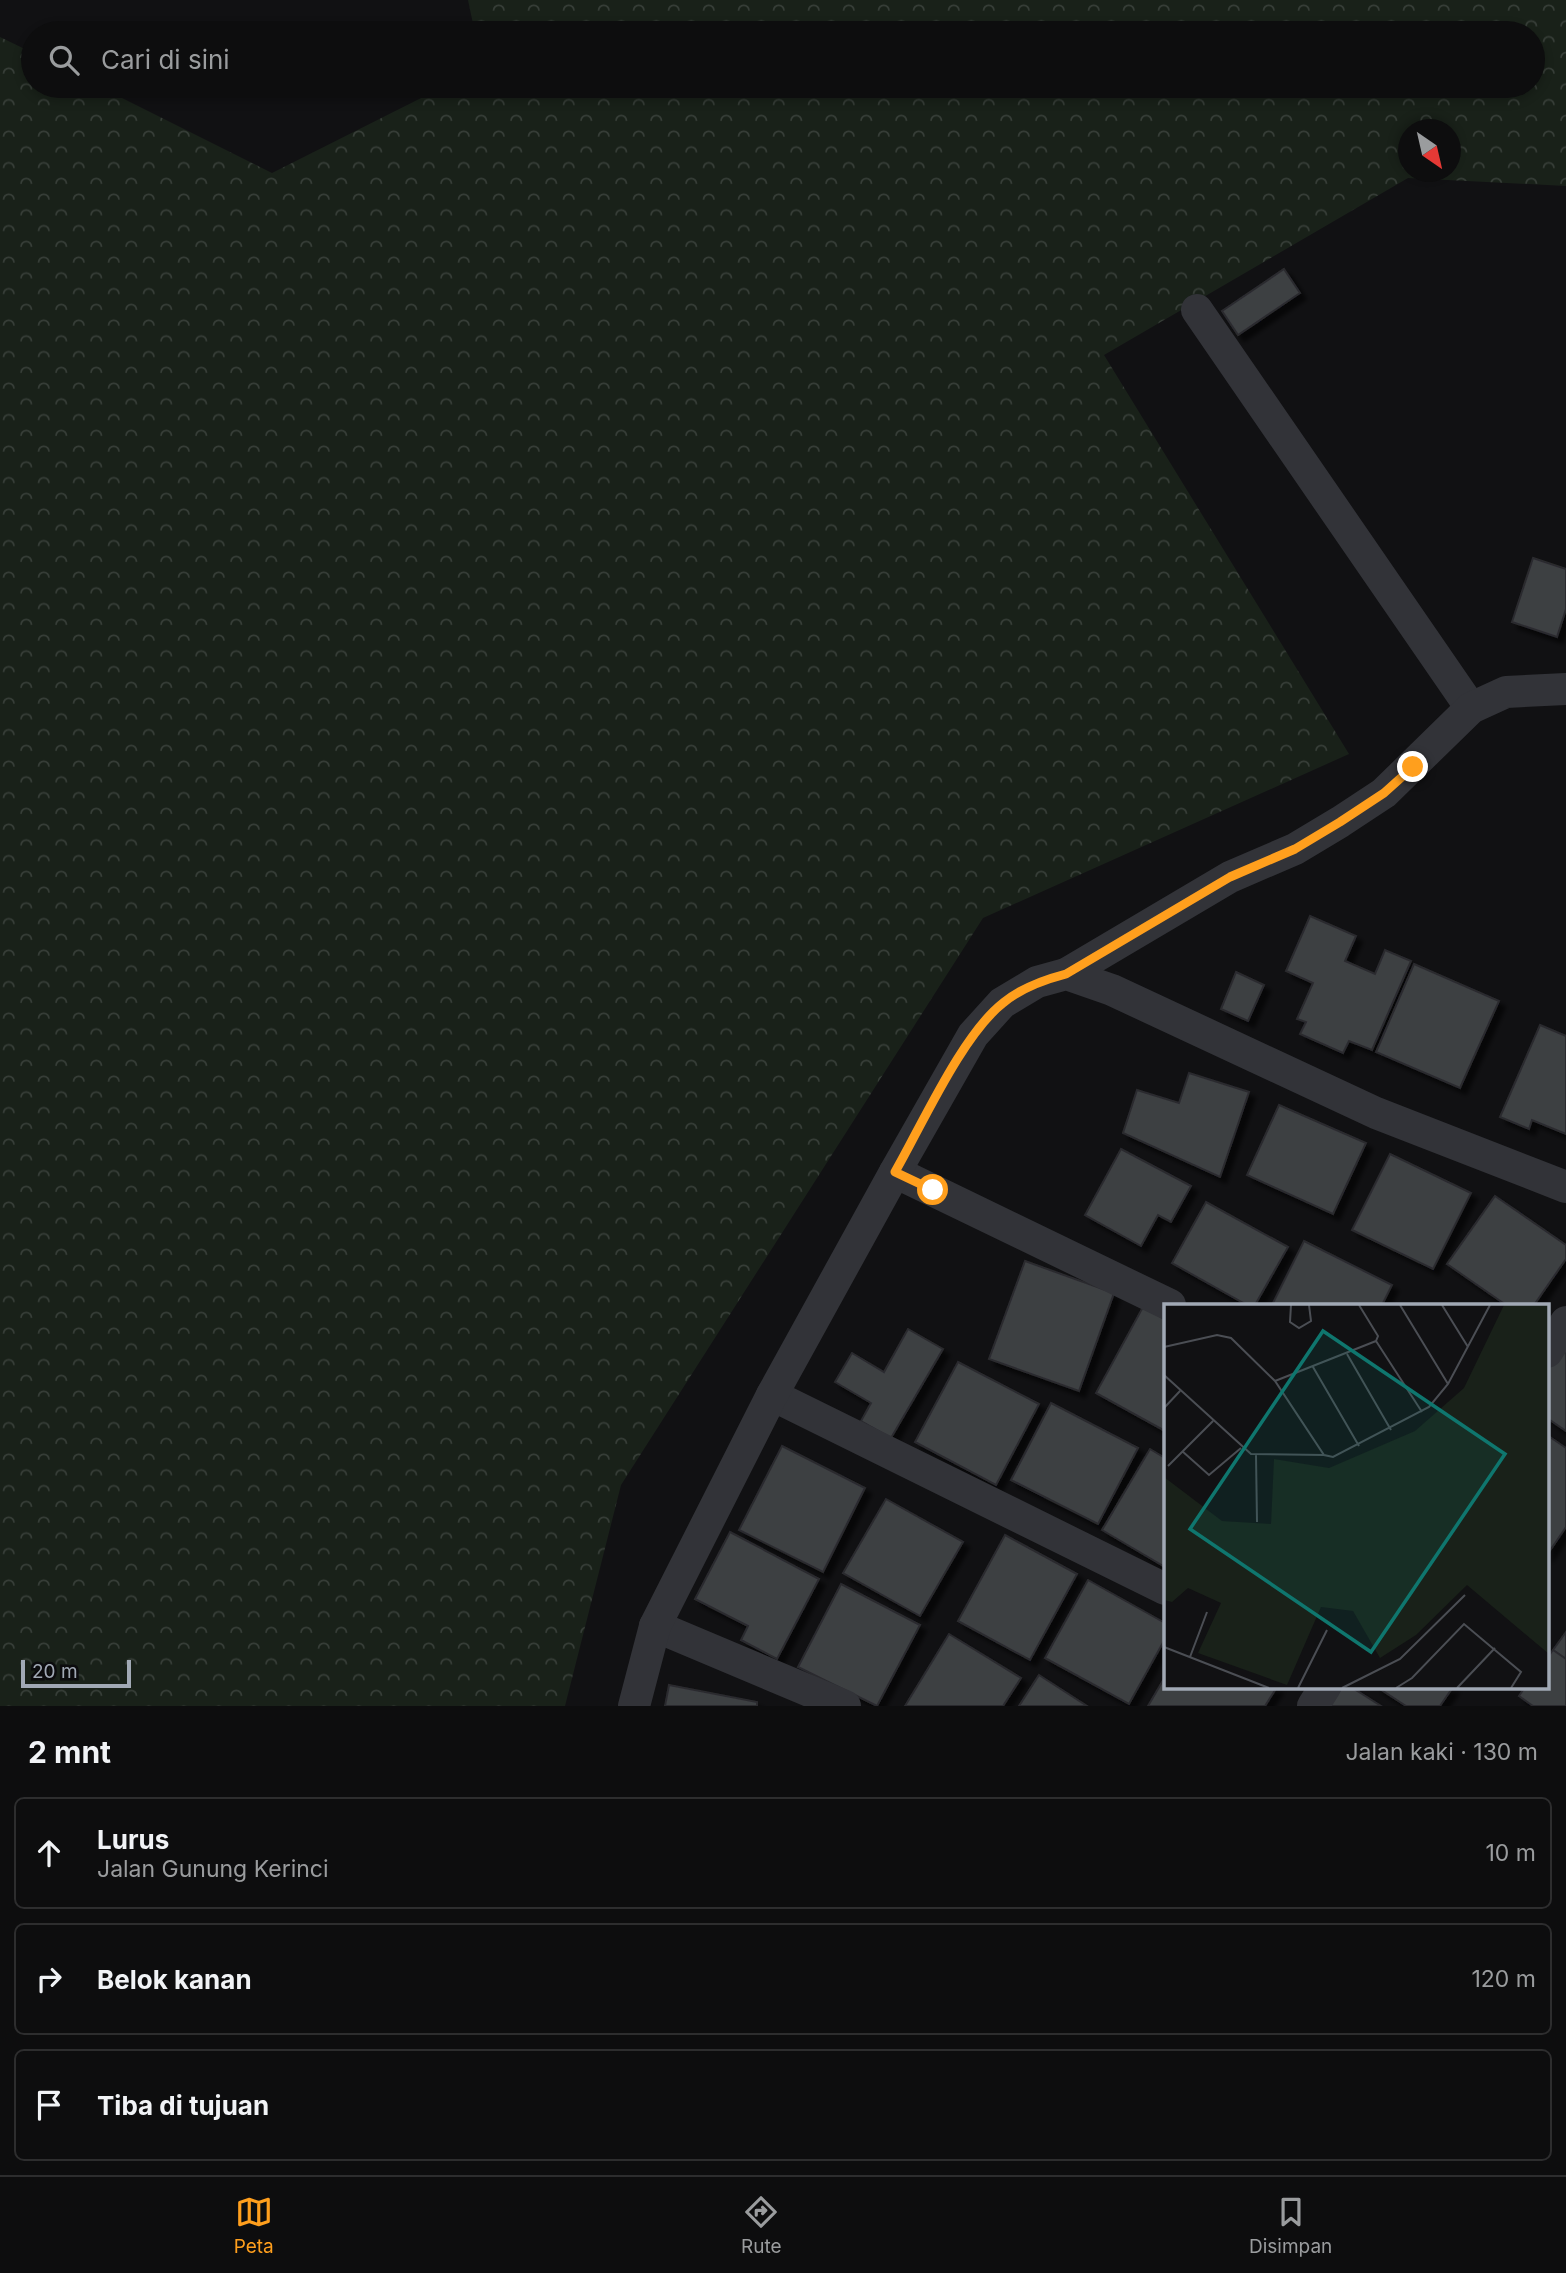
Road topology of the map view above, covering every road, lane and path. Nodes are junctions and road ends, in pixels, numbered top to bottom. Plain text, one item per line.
1 (1198, 310) dead end
2 (1566, 689) edge
3 (1471, 708) junction
4 (1066, 974) junction
5 (895, 1172) junction
6 (1566, 1187) edge
7 (1168, 1304) edge
8 (1566, 1322) edge
9 (1548, 1350) edge
10 (772, 1395) junction
11 (1164, 1589) edge
12 (655, 1626) junction
13 (1324, 1688) edge
14 (634, 1706) edge
15 (845, 1706) edge
16 (1313, 1706) edge

1 - 3 street
2 - 3 street
3 - 4 street
4 - 5 street
4 - 6 street
5 - 7 street
5 - 10 street
8 - 9 street
10 - 11 street
10 - 12 street
12 - 14 street
12 - 15 street
13 - 16 street

